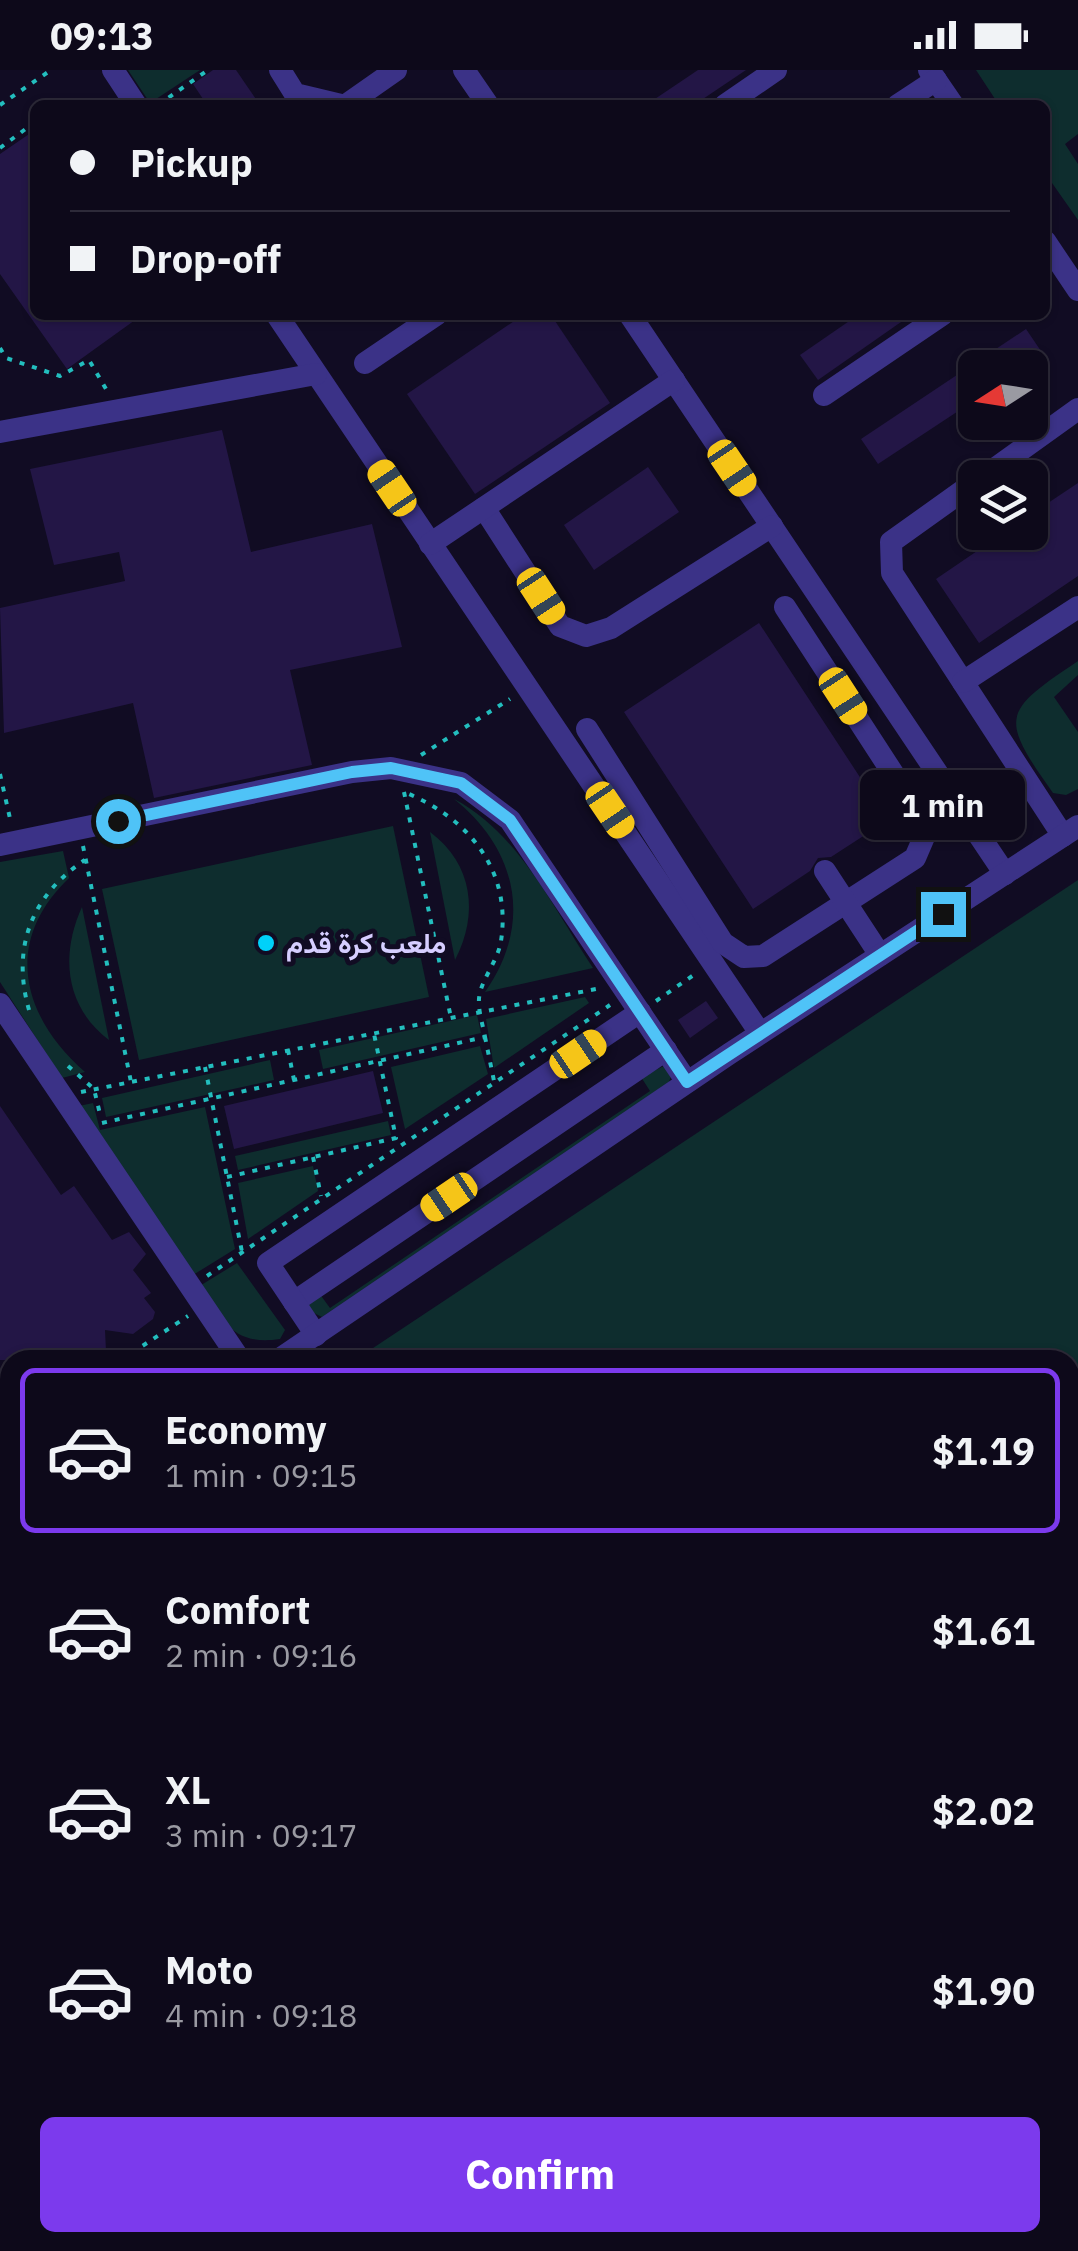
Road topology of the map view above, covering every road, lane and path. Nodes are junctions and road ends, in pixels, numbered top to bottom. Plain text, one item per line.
1 (51, 70) edge
2 (112, 70) edge
3 (208, 70) edge
4 (280, 70) edge
5 (396, 70) edge
6 (464, 70) edge
7 (776, 70) edge
8 (933, 75) edge
9 (133, 100) edge
10 (165, 100) edge
11 (321, 100) edge
12 (351, 100) edge
13 (485, 100) edge
14 (732, 100) edge
15 (904, 100) edge
16 (950, 100) edge
17 (0, 105) edge
18 (30, 126) edge
19 (0, 148) edge
20 (1070, 259) edge
21 (1078, 290) edge
22 (279, 320) edge
23 (429, 320) edge
24 (633, 320) edge
25 (935, 320) edge
26 (0, 348) edge
27 (366, 363) dead end
28 (316, 374) junction
29 (674, 380) junction
30 (824, 395) dead end
31 (119, 410) junction
32 (1078, 410) edge
33 (0, 432) edge
34 (1007, 460) edge
35 (958, 494) edge
36 (484, 508) junction
37 (772, 526) junction
38 (430, 544) junction
39 (785, 607) dead end
40 (1078, 607) edge
41 (963, 682) junction
42 (527, 688) junction
43 (587, 728) dead end
44 (0, 774) edge
45 (402, 781) junction
46 (79, 829) junction
47 (1070, 831) edge
48 (8, 844) edge
49 (85, 860) junction
50 (825, 871) dead end
51 (1005, 874) junction
52 (846, 902) junction
53 (880, 955) junction
54 (712, 963) junction
55 (630, 996) junction
56 (0, 1004) edge
57 (481, 1012) junction
58 (450, 1018) junction
59 (32, 1019) dead end
60 (374, 1033) junction
61 (760, 1033) junction
62 (486, 1037) junction
63 (288, 1050) junction
64 (666, 1050) junction
65 (60, 1058) dead end
66 (380, 1061) junction
67 (205, 1067) junction
68 (294, 1080) junction
69 (131, 1082) junction
70 (494, 1082) junction
71 (687, 1082) junction
72 (94, 1089) junction
73 (62, 1096) junction
74 (212, 1100) junction
75 (396, 1138) junction
76 (398, 1147) junction
77 (313, 1157) junction
78 (227, 1176) junction
79 (321, 1198) junction
80 (242, 1252) junction
81 (197, 1296) junction
82 (294, 1302) junction
83 (316, 1335) junction
84 (133, 1350) edge
85 (233, 1350) edge
86 (293, 1350) edge

1 - 17 path
2 - 9 street
3 - 10 path
4 - 11 street
5 - 12 street
6 - 13 street
7 - 14 street
8 - 15 street
8 - 16 street
18 - 19 path
20 - 21 street
22 - 28 street
23 - 27 street
24 - 29 street
25 - 30 street
26 - 31 path
28 - 31 street
28 - 38 street
29 - 36 street
29 - 37 street
31 - 33 street
32 - 34 street
35 - 41 street
36 - 37 street
36 - 38 street
37 - 51 street
38 - 42 street
39 - 52 street
40 - 41 street
41 - 47 street
42 - 45 path
42 - 54 street
43 - 52 street
44 - 48 path
45 - 46 street
45 - 55 street
45 - 57 path
45 - 58 path
46 - 48 street
46 - 49 path
47 - 51 street
49 - 59 path
49 - 69 path
50 - 52 street
51 - 53 street
52 - 53 street
53 - 61 street
54 - 55 path
54 - 61 street
55 - 57 path
55 - 64 street
55 - 70 path
55 - 82 street
56 - 73 street
57 - 58 path
57 - 62 path
58 - 60 path
60 - 63 path
60 - 66 path
61 - 71 street
62 - 66 path
62 - 70 path
63 - 67 path
63 - 68 path
64 - 71 street
64 - 82 street
65 - 72 path
66 - 68 path
66 - 75 path
67 - 69 path
67 - 74 path
68 - 74 path
69 - 72 path
70 - 76 path
71 - 83 street
72 - 73 path
72 - 74 path
73 - 81 street
74 - 78 path
75 - 76 path
75 - 77 path
76 - 79 path
77 - 78 path
77 - 79 path
78 - 80 path
79 - 80 path
80 - 81 path
81 - 84 path
81 - 85 street
82 - 83 street
83 - 86 street

